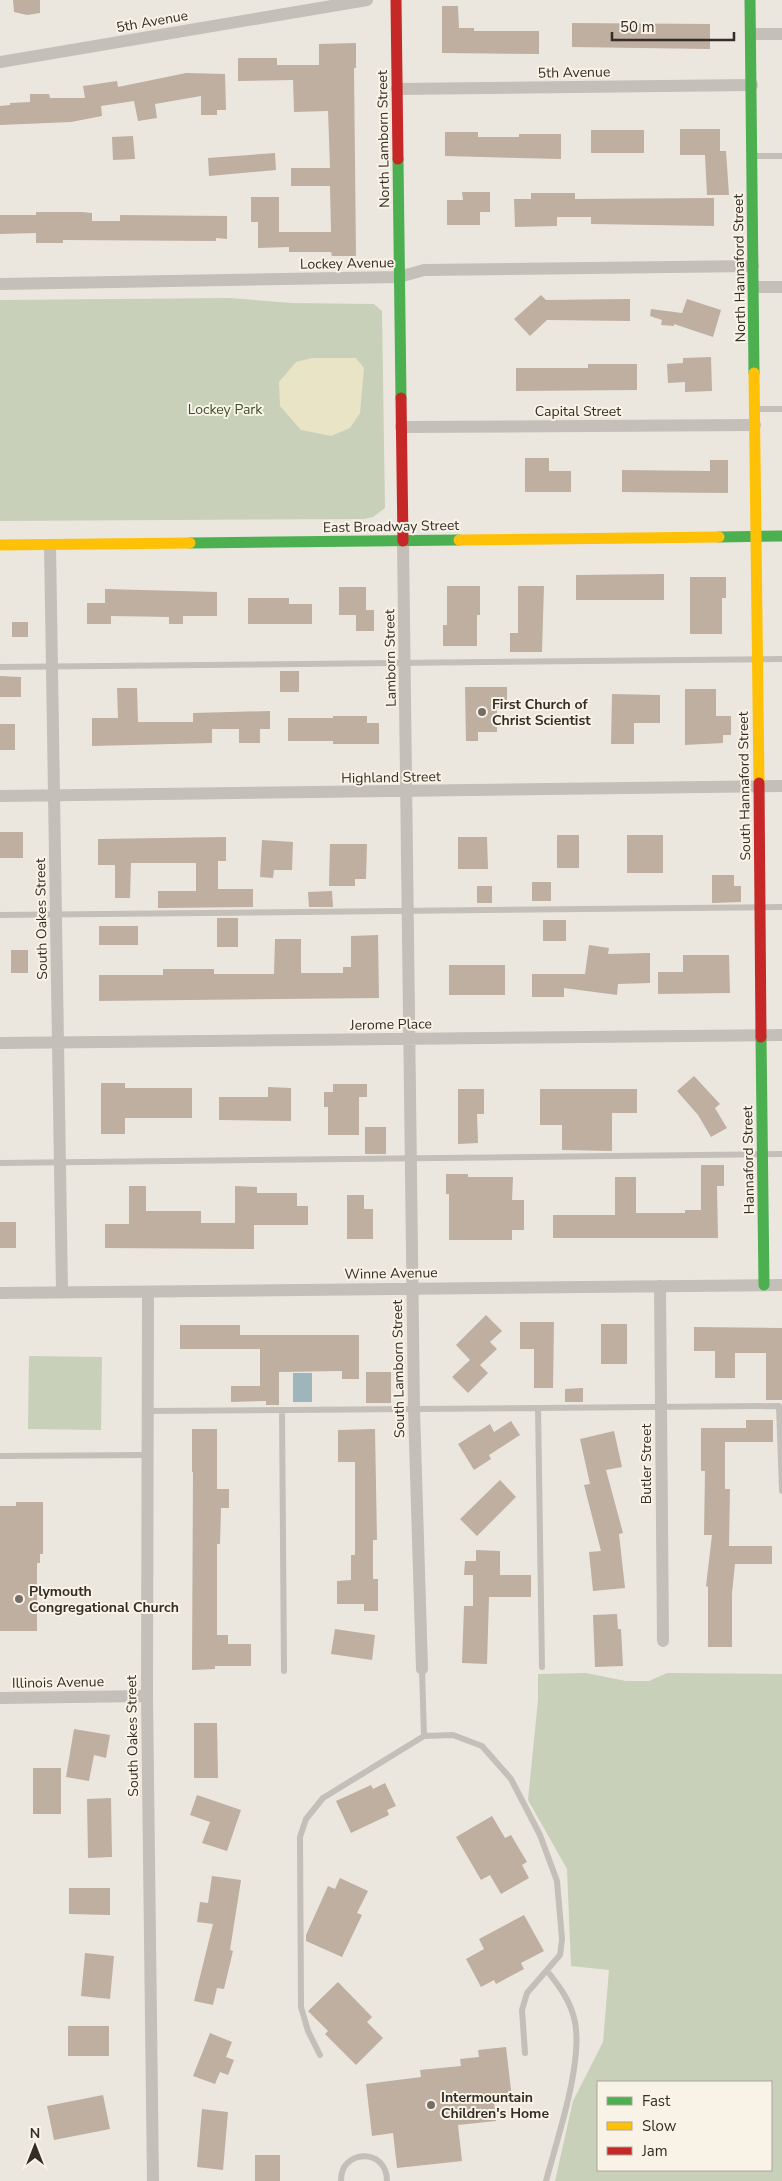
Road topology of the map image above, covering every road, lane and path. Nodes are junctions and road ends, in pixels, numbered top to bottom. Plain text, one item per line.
1 (368, 0) edge
2 (396, 0) edge
3 (750, 0) edge
4 (751, 34) junction
5 (782, 34) edge
6 (0, 62) edge
7 (752, 85) junction
8 (397, 89) junction
9 (752, 156) junction
10 (782, 156) edge
11 (754, 266) junction
12 (399, 278) junction
13 (0, 284) edge
14 (754, 287) junction
15 (782, 287) edge
16 (755, 409) junction
17 (782, 409) edge
18 (755, 425) junction
19 (401, 427) junction
20 (782, 536) edge
21 (756, 537) junction
22 (403, 541) junction
23 (0, 545) edge
24 (50, 545) junction
25 (758, 659) junction
26 (782, 659) edge
27 (405, 662) junction
28 (52, 666) junction
29 (0, 667) edge
30 (759, 786) junction
31 (782, 786) edge
32 (406, 792) junction
33 (54, 795) junction
34 (0, 796) edge
35 (782, 907) edge
36 (760, 908) junction
37 (408, 912) junction
38 (56, 914) junction
39 (0, 915) edge
40 (761, 1035) junction
41 (782, 1035) edge
42 (410, 1039) junction
43 (58, 1042) junction
44 (0, 1043) edge
45 (782, 1154) edge
46 (763, 1155) junction
47 (412, 1160) junction
48 (60, 1162) junction
49 (0, 1163) edge
50 (764, 1285) junction
51 (782, 1285) edge
52 (660, 1286) junction
53 (412, 1288) junction
54 (62, 1292) junction
55 (148, 1292) junction
56 (0, 1293) edge
57 (661, 1406) junction
58 (414, 1408) junction
59 (538, 1408) junction
60 (282, 1410) junction
61 (147, 1411) junction
62 (147, 1455) junction
63 (0, 1456) edge
64 (782, 1492) edge
65 (662, 1641) dead end
66 (542, 1667) dead end
67 (422, 1669) joint
68 (284, 1671) dead end
69 (147, 1696) junction
70 (0, 1698) edge
71 (424, 1736) junction
72 (548, 1972) junction
73 (525, 2053) dead end
74 (320, 2055) dead end
75 (153, 2181) edge
76 (342, 2181) edge
77 (387, 2181) edge
78 (546, 2181) edge

1 - 6 street, 5th Avenue
2 - 8 street, North Lamborn Street
3 - 4 street, North Hannaford Street
4 - 5 street
4 - 7 street, North Hannaford Street
7 - 8 street, 5th Avenue
7 - 9 street, North Hannaford Street
8 - 12 street, North Lamborn Street
9 - 10 lane
9 - 11 street, North Hannaford Street
11 - 12 street, Lockey Avenue
11 - 14 street, North Hannaford Street
12 - 13 street, Lockey Avenue
12 - 19 street, Lamborn Street
14 - 15 street
14 - 16 street, North Hannaford Street
16 - 17 lane
16 - 18 street, North Hannaford Street
18 - 19 street, Capital Street
18 - 21 street, North Hannaford Street
19 - 22 street, Lamborn Street
20 - 21 street, East Broadway Street
21 - 22 street, East Broadway Street
21 - 25 street, South Hannaford Street
22 - 24 street, East Broadway Street
22 - 27 street, Lamborn Street
23 - 24 street, East Broadway Street
24 - 28 street, South Oakes Street
25 - 26 lane
25 - 27 lane
25 - 30 street, South Hannaford Street
27 - 28 lane
27 - 32 street, Lamborn Street
28 - 29 lane
28 - 33 street, South Oakes Street
30 - 31 street, Highland Street
30 - 32 street, Highland Street
30 - 36 street, South Hannaford Street
32 - 33 street, Highland Street
32 - 37 street, Lamborn Street
33 - 34 street, Highland Street
33 - 38 street, South Oakes Street
35 - 36 lane
36 - 37 lane
36 - 40 street, South Hannaford Street
37 - 38 lane
37 - 42 street, Lamborn Street
38 - 39 lane
38 - 43 street, South Oakes Street
40 - 41 street, Jerome Place
40 - 42 street, Jerome Place
40 - 46 street, Hannaford Street
42 - 43 street, Jerome Place
42 - 47 street, South Lamborn Street
43 - 44 street, Jerome Place
43 - 48 street, South Oakes Street
45 - 46 lane
46 - 47 lane
46 - 50 street, Hannaford Street
47 - 48 lane
47 - 53 street, South Lamborn Street
48 - 49 lane
48 - 54 street, South Oakes Street
50 - 51 street, Winne Avenue
50 - 52 street, Winne Avenue
52 - 53 street, Winne Avenue
52 - 57 street, Butler Street
53 - 55 street, Winne Avenue
53 - 58 street, South Lamborn Street
54 - 55 street, Winne Avenue
54 - 56 street, Winne Avenue
55 - 61 street, South Oakes Street
57 - 59 lane
57 - 64 lane
57 - 65 street, Butler Street
58 - 59 lane
58 - 60 lane
58 - 67 street, South Lamborn Street
59 - 66 lane
60 - 61 lane
60 - 68 lane
61 - 62 street, South Oakes Street
62 - 63 lane
62 - 69 street, South Oakes Street
67 - 71 lane
69 - 70 street, Illinois Avenue
69 - 75 street, South Oakes Street
71 - 72 lane
71 - 74 lane
72 - 73 lane
72 - 78 lane
76 - 77 lane

